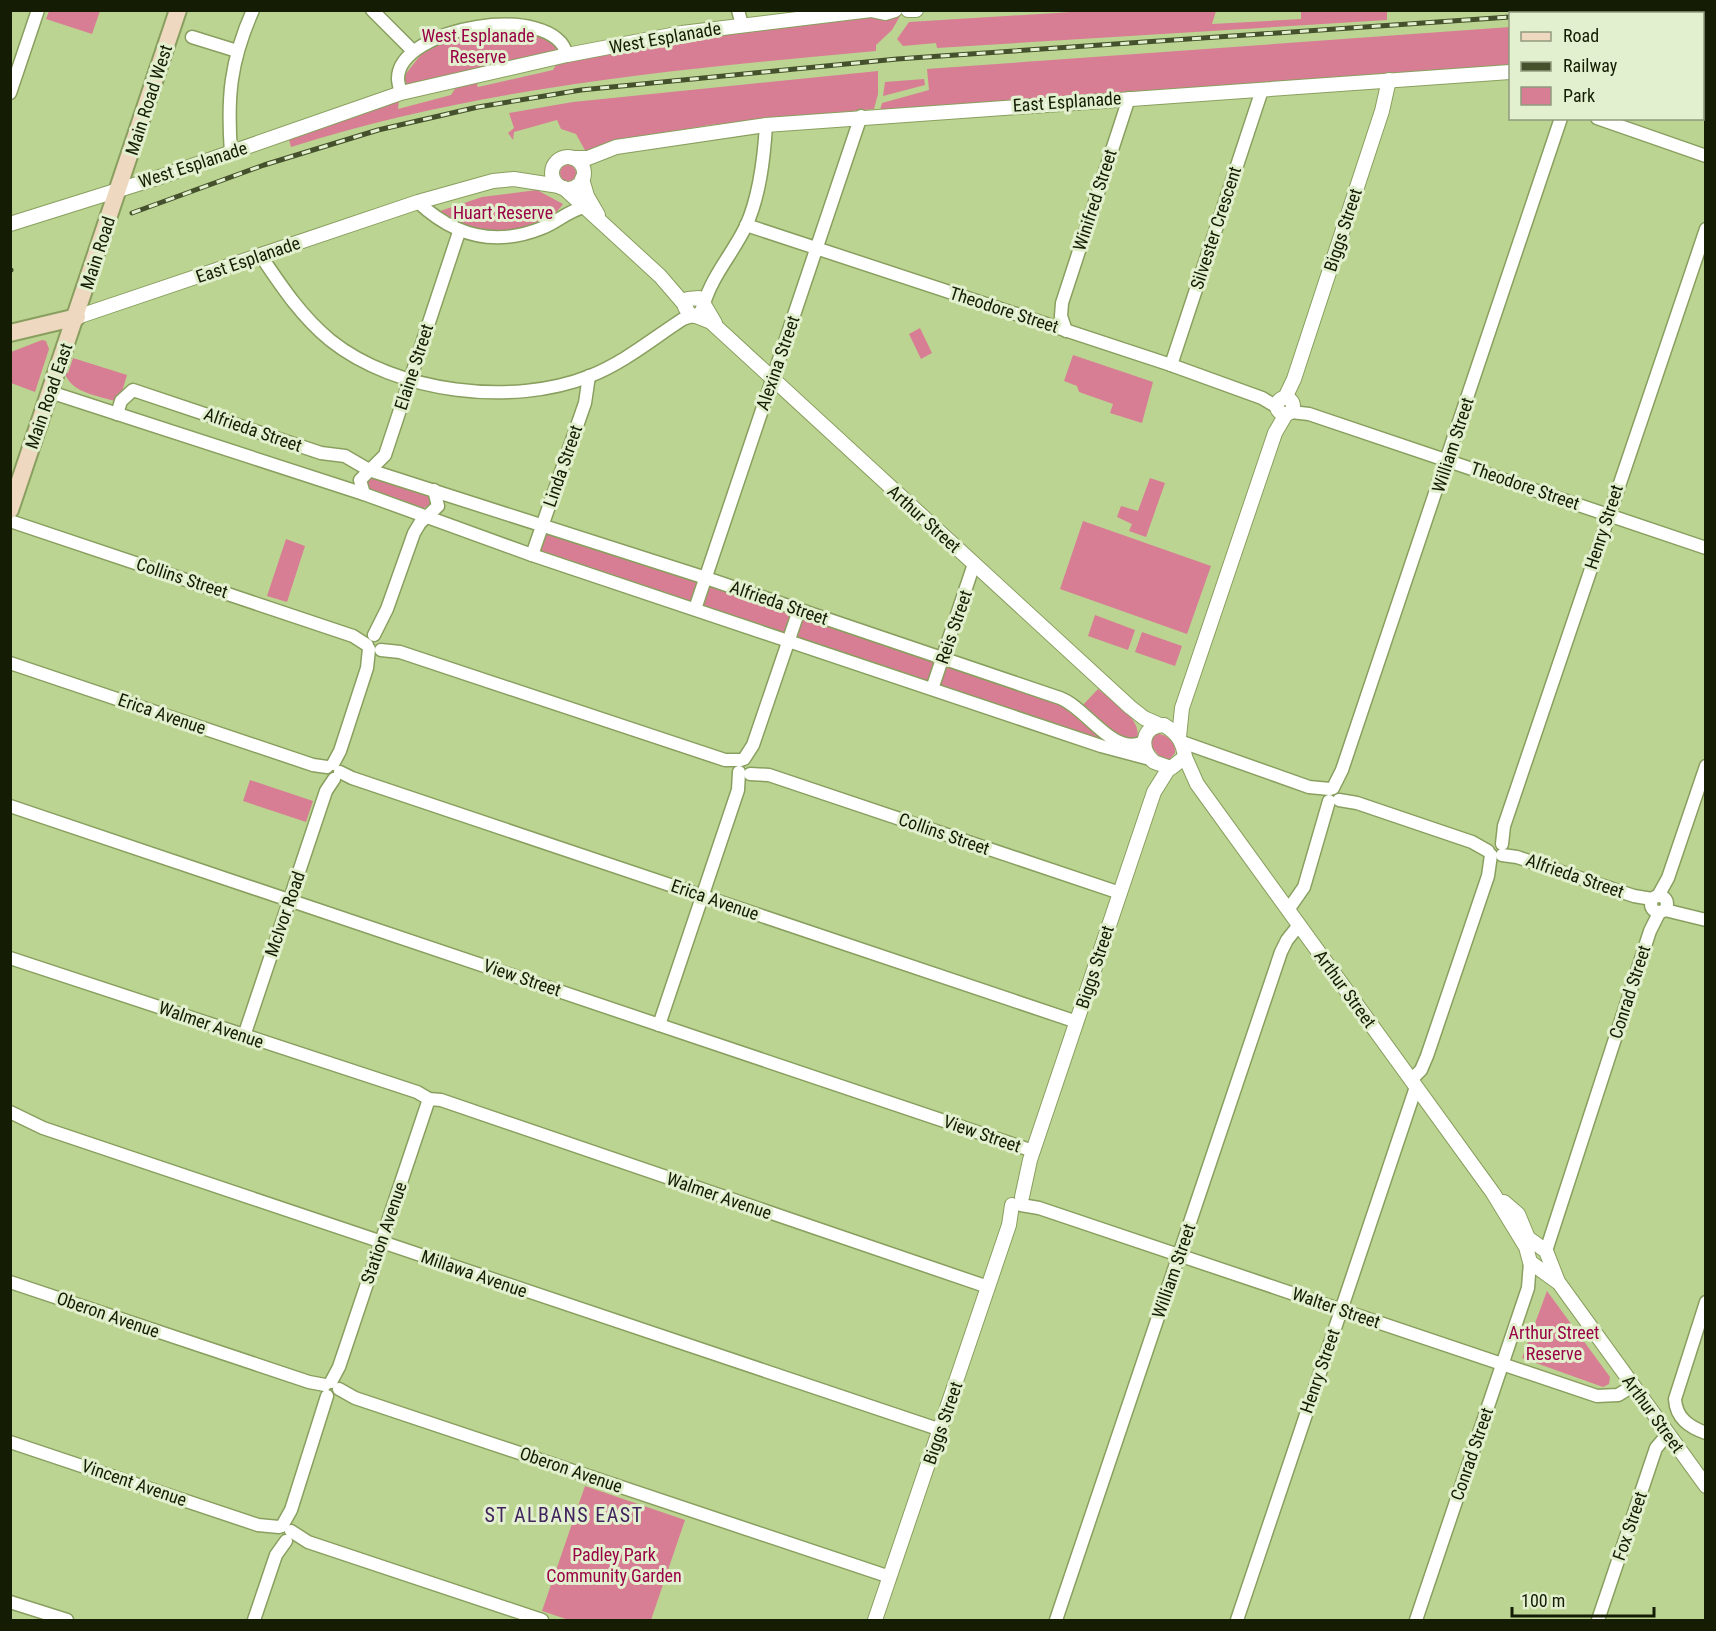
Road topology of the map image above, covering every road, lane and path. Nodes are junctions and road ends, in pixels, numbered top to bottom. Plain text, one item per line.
1 (38, 10) edge
2 (178, 10) edge
3 (253, 10) edge
4 (372, 10) edge
5 (738, 10) edge
6 (871, 10) edge
7 (895, 10) edge
8 (908, 10) edge
9 (916, 10) edge
10 (742, 25) junction
11 (192, 37) dead end
12 (412, 50) junction
13 (237, 51) junction
14 (567, 55) junction
15 (1509, 72) edge
16 (1389, 80) junction
17 (1262, 90) junction
18 (10, 93) edge
19 (401, 93) junction
20 (1129, 98) junction
21 (861, 116) junction
22 (1560, 120) edge
23 (1603, 120) edge
24 (766, 125) junction
25 (625, 148) junction
26 (231, 153) junction
27 (1706, 156) edge
28 (573, 158) junction
29 (554, 165) junction
30 (582, 176) junction
31 (531, 181) junction
32 (120, 189) junction
33 (566, 190) junction
34 (418, 202) junction
35 (584, 207) junction
36 (562, 216) junction
37 (603, 222) junction
38 (10, 224) edge
39 (746, 225) junction
40 (1706, 229) edge
41 (459, 232) junction
42 (816, 249) junction
43 (261, 256) junction
44 (1062, 303) junction
45 (694, 306) junction
46 (77, 317) junction
47 (1040, 322) junction
48 (1066, 331) junction
49 (10, 333) edge
50 (1171, 365) junction
51 (589, 376) junction
52 (411, 379) junction
53 (772, 379) junction
54 (50, 392) junction
55 (1285, 406) junction
56 (117, 414) junction
57 (385, 454) junction
58 (1448, 460) junction
59 (369, 470) junction
60 (401, 479) junction
61 (434, 490) junction
62 (364, 494) junction
63 (400, 506) junction
64 (10, 510) edge
65 (1608, 514) junction
66 (428, 516) junction
67 (10, 521) edge
68 (542, 525) junction
69 (414, 533) junction
70 (1706, 548) edge
71 (532, 555) junction
72 (974, 564) junction
73 (706, 578) junction
74 (695, 609) junction
75 (799, 610) junction
76 (788, 641) junction
77 (376, 644) junction
78 (943, 658) junction
79 (10, 663) edge
80 (932, 689) junction
81 (1130, 707) junction
82 (1182, 708) junction
83 (1162, 725) junction
84 (1144, 739) junction
85 (1183, 748) junction
86 (1152, 761) junction
87 (1706, 766) edge
88 (746, 767) junction
89 (1170, 768) junction
90 (333, 772) junction
91 (1197, 784) junction
92 (1154, 792) junction
93 (1334, 795) junction
94 (10, 806) edge
95 (1496, 850) junction
96 (1120, 893) junction
97 (703, 896) junction
98 (290, 900) junction
99 (1659, 905) junction
100 (1288, 910) junction
101 (1706, 920) edge
102 (1299, 925) junction
103 (10, 958) edge
104 (1077, 1022) junction
105 (659, 1025) junction
106 (244, 1036) junction
107 (1413, 1084) junction
108 (428, 1102) junction
109 (10, 1112) edge
110 (1033, 1151) junction
111 (1019, 1201) junction
112 (380, 1242) junction
113 (1179, 1255) junction
114 (1539, 1257) junction
115 (10, 1282) edge
116 (988, 1287) junction
117 (1706, 1302) edge
118 (1341, 1309) junction
119 (1502, 1364) junction
120 (1633, 1386) junction
121 (331, 1390) junction
122 (941, 1430) junction
123 (1706, 1433) edge
124 (1668, 1434) junction
125 (10, 1442) edge
126 (1706, 1486) edge
127 (284, 1533) junction
128 (890, 1577) junction
129 (10, 1602) edge
130 (67, 1620) edge
131 (254, 1620) edge
132 (542, 1620) edge
133 (875, 1620) edge
134 (1056, 1620) edge
135 (1237, 1620) edge
136 (1416, 1620) edge
137 (1598, 1620) edge

1 - 18 street
2 - 32 main road, Main Road West
3 - 13 street
4 - 12 street
5 - 10 street
6 - 7 street, West Esplanade
6 - 10 street, West Esplanade
8 - 9 street
10 - 14 street, West Esplanade
11 - 13 street
12 - 14 street
12 - 19 street
13 - 26 street
14 - 19 street, West Esplanade
15 - 16 street, East Esplanade
16 - 17 street, East Esplanade
16 - 55 street, Biggs Street
17 - 20 street, East Esplanade
17 - 50 street, Silvester Crescent
19 - 26 street, West Esplanade
20 - 21 street, East Esplanade
20 - 44 street, Winifred Street
21 - 24 street, East Esplanade
21 - 42 street, Alexina Street
22 - 58 street, William Street
23 - 27 street
24 - 25 street, East Esplanade
24 - 39 street
25 - 28 street, East Esplanade
25 - 30 street, East Esplanade
26 - 32 street, West Esplanade
28 - 29 street
28 - 30 street
29 - 31 street
29 - 33 street
30 - 33 street
30 - 37 street
31 - 33 street, East Esplanade
31 - 34 street, East Esplanade
32 - 38 street, West Esplanade
32 - 46 main road, Main Road
33 - 35 street
33 - 36 street
34 - 41 street
34 - 43 street, East Esplanade
35 - 36 street
35 - 37 street
36 - 41 street
37 - 45 street
39 - 42 street, Theodore Street
39 - 45 street
40 - 65 street, Henry Street
41 - 52 street, Elaine Street
42 - 47 street, Theodore Street
42 - 53 street, Alexina Street
43 - 46 street, East Esplanade
43 - 52 street
44 - 47 street
44 - 48 street, Winifred Street
45 - 51 street
45 - 53 street, Arthur Street
46 - 49 main road
46 - 54 main road, Main Road East
47 - 48 street, Theodore Street
48 - 50 street, Theodore Street
50 - 55 street, Theodore Street
51 - 52 street
51 - 68 street, Linda Street
52 - 57 street, Elaine Street
53 - 72 street, Arthur Street
53 - 73 street, Alexina Street
54 - 56 street, Alfrieda Street
54 - 64 main road, Main Road East
55 - 58 street, Theodore Street
55 - 82 street, Biggs Street
56 - 59 street, Alfrieda Street
56 - 62 street, Alfrieda Street
57 - 59 street, Elaine Street
57 - 60 street
58 - 65 street, Theodore Street
58 - 93 street, William Street
59 - 60 street, Alfrieda Street
59 - 62 street
60 - 61 street, Alfrieda Street
61 - 66 street, McIvor Road
61 - 68 street, Alfrieda Street
62 - 63 street, Alfrieda Street
63 - 66 street, Alfrieda Street
63 - 69 street
65 - 70 street, Theodore Street
65 - 95 street, Henry Street
66 - 69 street, McIvor Road
66 - 71 street, Alfrieda Street
67 - 77 street, Collins Street
68 - 71 street, Linda Street
68 - 73 street, Alfrieda Street
69 - 77 street, McIvor Road
71 - 74 street, Alfrieda Street
72 - 78 street, Reis Street
72 - 81 street, Arthur Street
73 - 74 street, Alexina Street
73 - 75 street, Alfrieda Street
74 - 76 street, Alfrieda Street
75 - 76 street
75 - 78 street, Alfrieda Street
76 - 80 street, Alfrieda Street
76 - 88 street
77 - 88 street, Collins Street
77 - 90 street, McIvor Road
78 - 80 street, Reis Street
78 - 84 street, Alfrieda Street
79 - 90 street, Erica Avenue
80 - 86 street, Alfrieda Street
81 - 83 street, Arthur Street
81 - 84 street, Arthur Street
82 - 83 street, Biggs Street
82 - 85 street, Biggs Street
83 - 84 street
83 - 85 street
84 - 86 street
85 - 89 street
85 - 91 street, Arthur Street
85 - 93 street, Alfrieda Street
86 - 89 street
86 - 92 street, Biggs Street
87 - 99 street, Conrad Street
88 - 96 street, Collins Street
88 - 97 street
89 - 91 street, Arthur Street
89 - 92 street, Biggs Street
90 - 97 street, Erica Avenue
90 - 98 street, McIvor Road
91 - 100 street, Arthur Street
92 - 96 street, Biggs Street
93 - 95 street, Alfrieda Street
93 - 100 street, William Street
94 - 98 street, View Street
95 - 99 street, Alfrieda Street
95 - 107 street, Henry Street
96 - 104 street, Biggs Street
97 - 104 street, Erica Avenue
97 - 105 street
98 - 105 street, View Street
98 - 106 street, McIvor Road
99 - 101 street, Alfrieda Street
99 - 114 street, Conrad Street
100 - 102 street, Arthur Street
102 - 107 street, Arthur Street
102 - 113 street, William Street
103 - 106 street, Walmer Avenue
104 - 110 street, Biggs Street
105 - 110 street, View Street
106 - 108 street, Walmer Avenue
107 - 114 street, Arthur Street
107 - 118 street, Henry Street
108 - 112 street, Station Avenue
108 - 116 street, Walmer Avenue
109 - 112 street, Millawa Avenue
110 - 111 street, Biggs Street
111 - 113 street, Walter Street
111 - 116 street, Biggs Street
112 - 121 street, Station Avenue
112 - 122 street, Millawa Avenue
113 - 118 street, Walter Street
113 - 134 street, William Street
114 - 119 street, Conrad Street
114 - 120 street, Arthur Street
115 - 121 street, Oberon Avenue
116 - 122 street, Biggs Street
117 - 123 street
118 - 119 street, Walter Street
118 - 135 street, Henry Street
119 - 120 street, Walter Street
119 - 136 street, Conrad Street
120 - 124 street, Arthur Street
121 - 127 street, Station Avenue
121 - 128 street, Oberon Avenue
122 - 128 street, Biggs Street
124 - 126 street, Arthur Street
124 - 137 street, Fox Street
125 - 127 street, Vincent Avenue
127 - 131 street, Station Avenue
127 - 132 street, Vincent Avenue
128 - 133 street, Biggs Street
129 - 130 street

